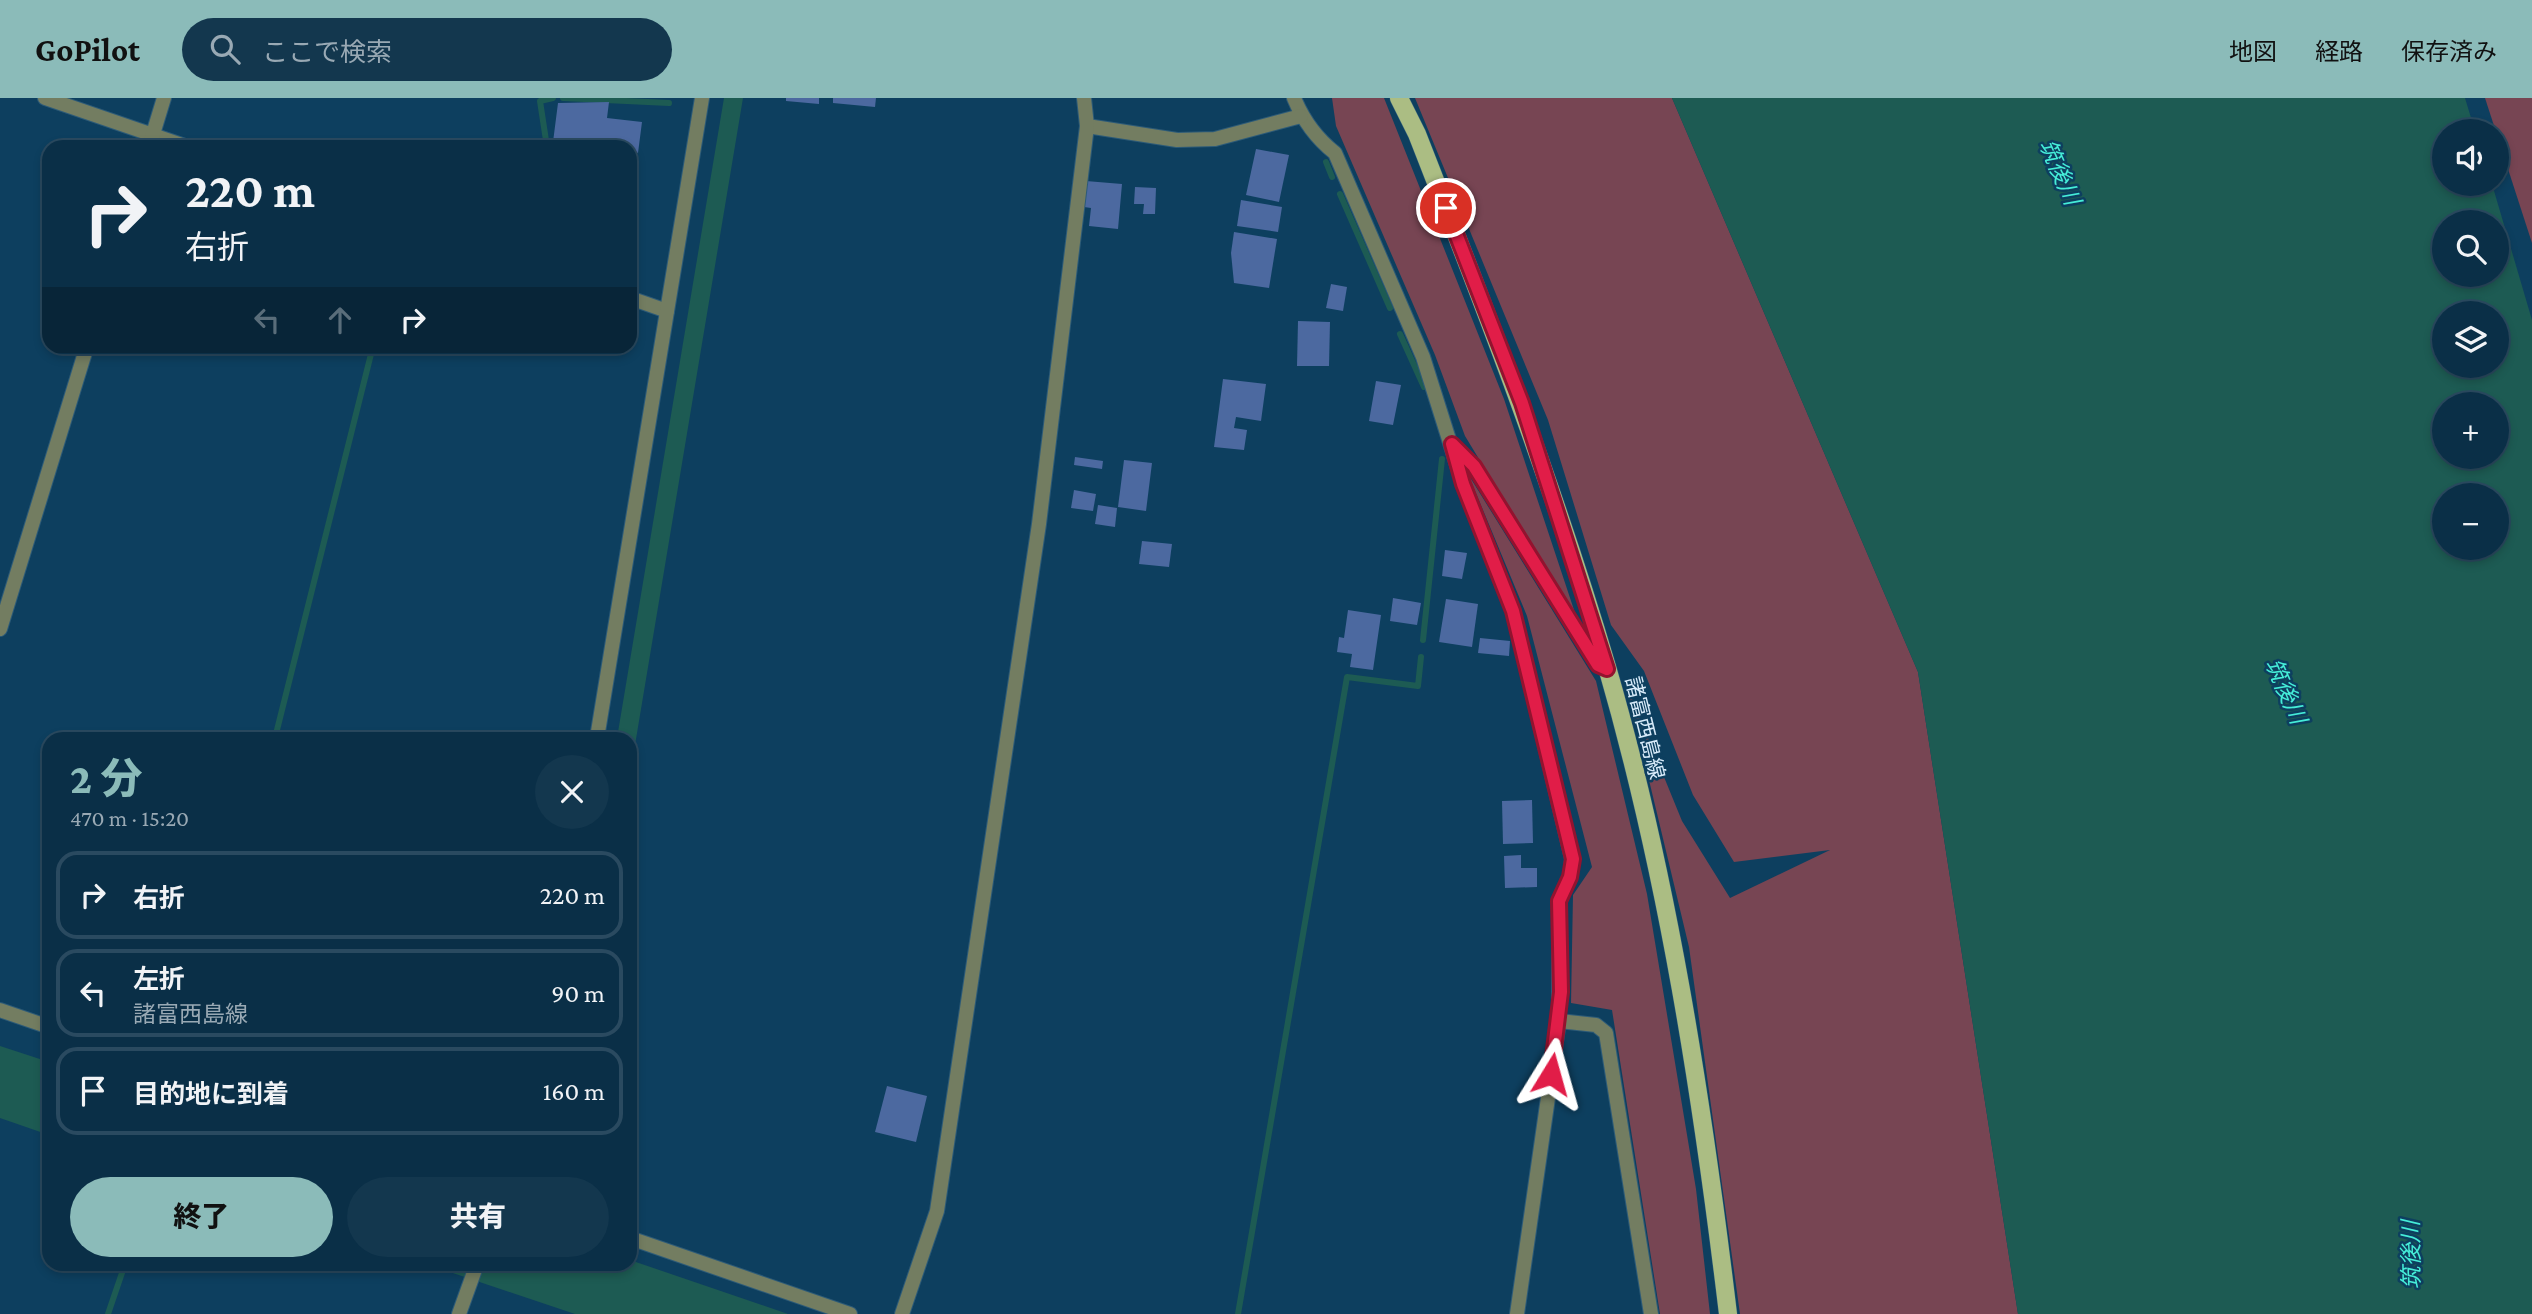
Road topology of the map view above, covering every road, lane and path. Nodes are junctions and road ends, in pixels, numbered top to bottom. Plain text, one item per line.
1 (45, 98) edge
2 (164, 98) edge
3 (702, 98) edge
4 (1084, 98) edge
5 (1294, 98) edge
6 (1399, 98) edge
7 (1301, 116) junction
8 (1087, 126) junction
9 (149, 140) edge
10 (151, 140) edge
11 (637, 300) edge
12 (667, 311) junction
13 (85, 354) edge
14 (1452, 444) junction
15 (0, 629) edge
16 (1607, 669) junction
17 (598, 732) edge
18 (0, 1010) edge
19 (1559, 1021) junction
20 (42, 1025) edge
21 (637, 1240) edge
22 (475, 1271) edge
23 (459, 1314) edge
24 (850, 1314) edge
25 (902, 1314) edge
26 (1517, 1314) edge
27 (1651, 1314) edge
28 (1728, 1314) edge

1 - 9 street
2 - 10 street
3 - 12 street
4 - 8 street
5 - 7 street
6 - 16 main road, 諸富西島線
7 - 8 street
7 - 14 street
8 - 25 street
11 - 12 street
12 - 17 street
13 - 15 street
14 - 16 street
14 - 19 street
16 - 28 main road, 諸富西島線
18 - 20 street
19 - 26 street
19 - 27 street
21 - 24 street
22 - 23 street

